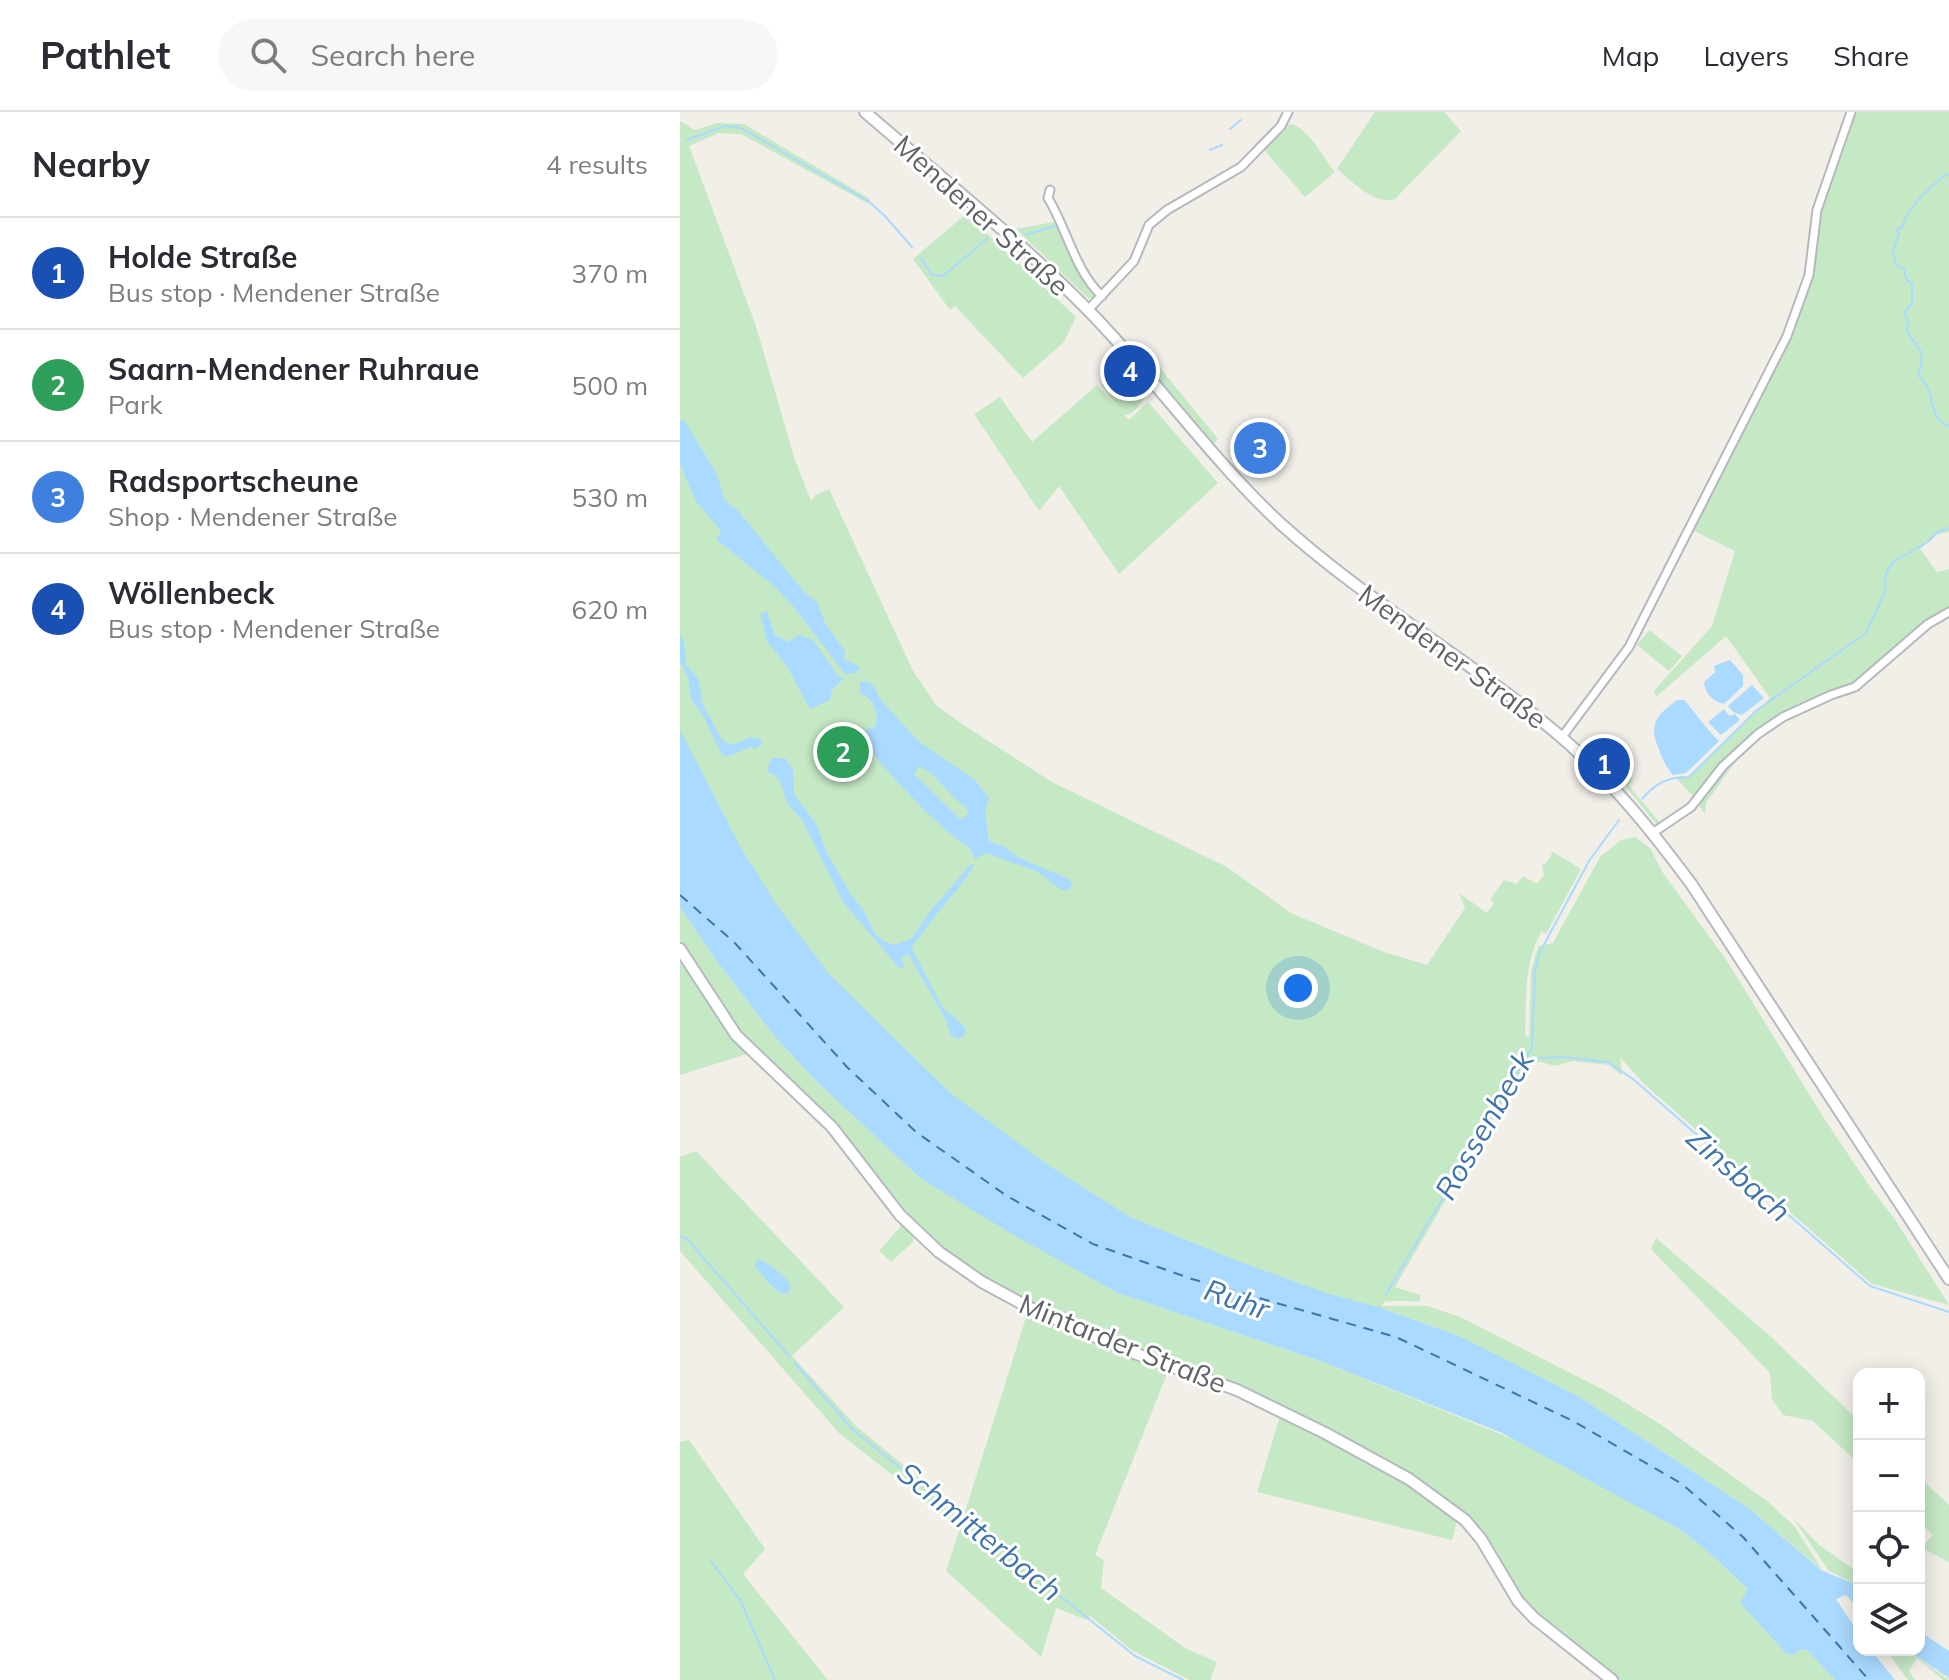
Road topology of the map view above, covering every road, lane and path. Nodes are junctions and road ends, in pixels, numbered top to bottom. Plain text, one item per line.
1 (865, 112) edge
2 (1288, 112) edge
3 (1851, 112) edge
4 (1050, 190) dead end
5 (1102, 296) junction
6 (1088, 310) junction
7 (1949, 612) edge
8 (1562, 737) junction
9 (1654, 832) junction
10 (680, 949) edge
11 (1949, 1279) edge
12 (1612, 1680) edge

1 - 6 main road, Mendener Straße
2 - 5 street
3 - 8 street
4 - 5 street, Mendener Straße
5 - 6 street
6 - 8 main road, Mendener Straße
7 - 9 street
8 - 9 main road, Mendener Straße
9 - 11 main road, Mendener Straße
10 - 12 main road, Mintarder Straße

